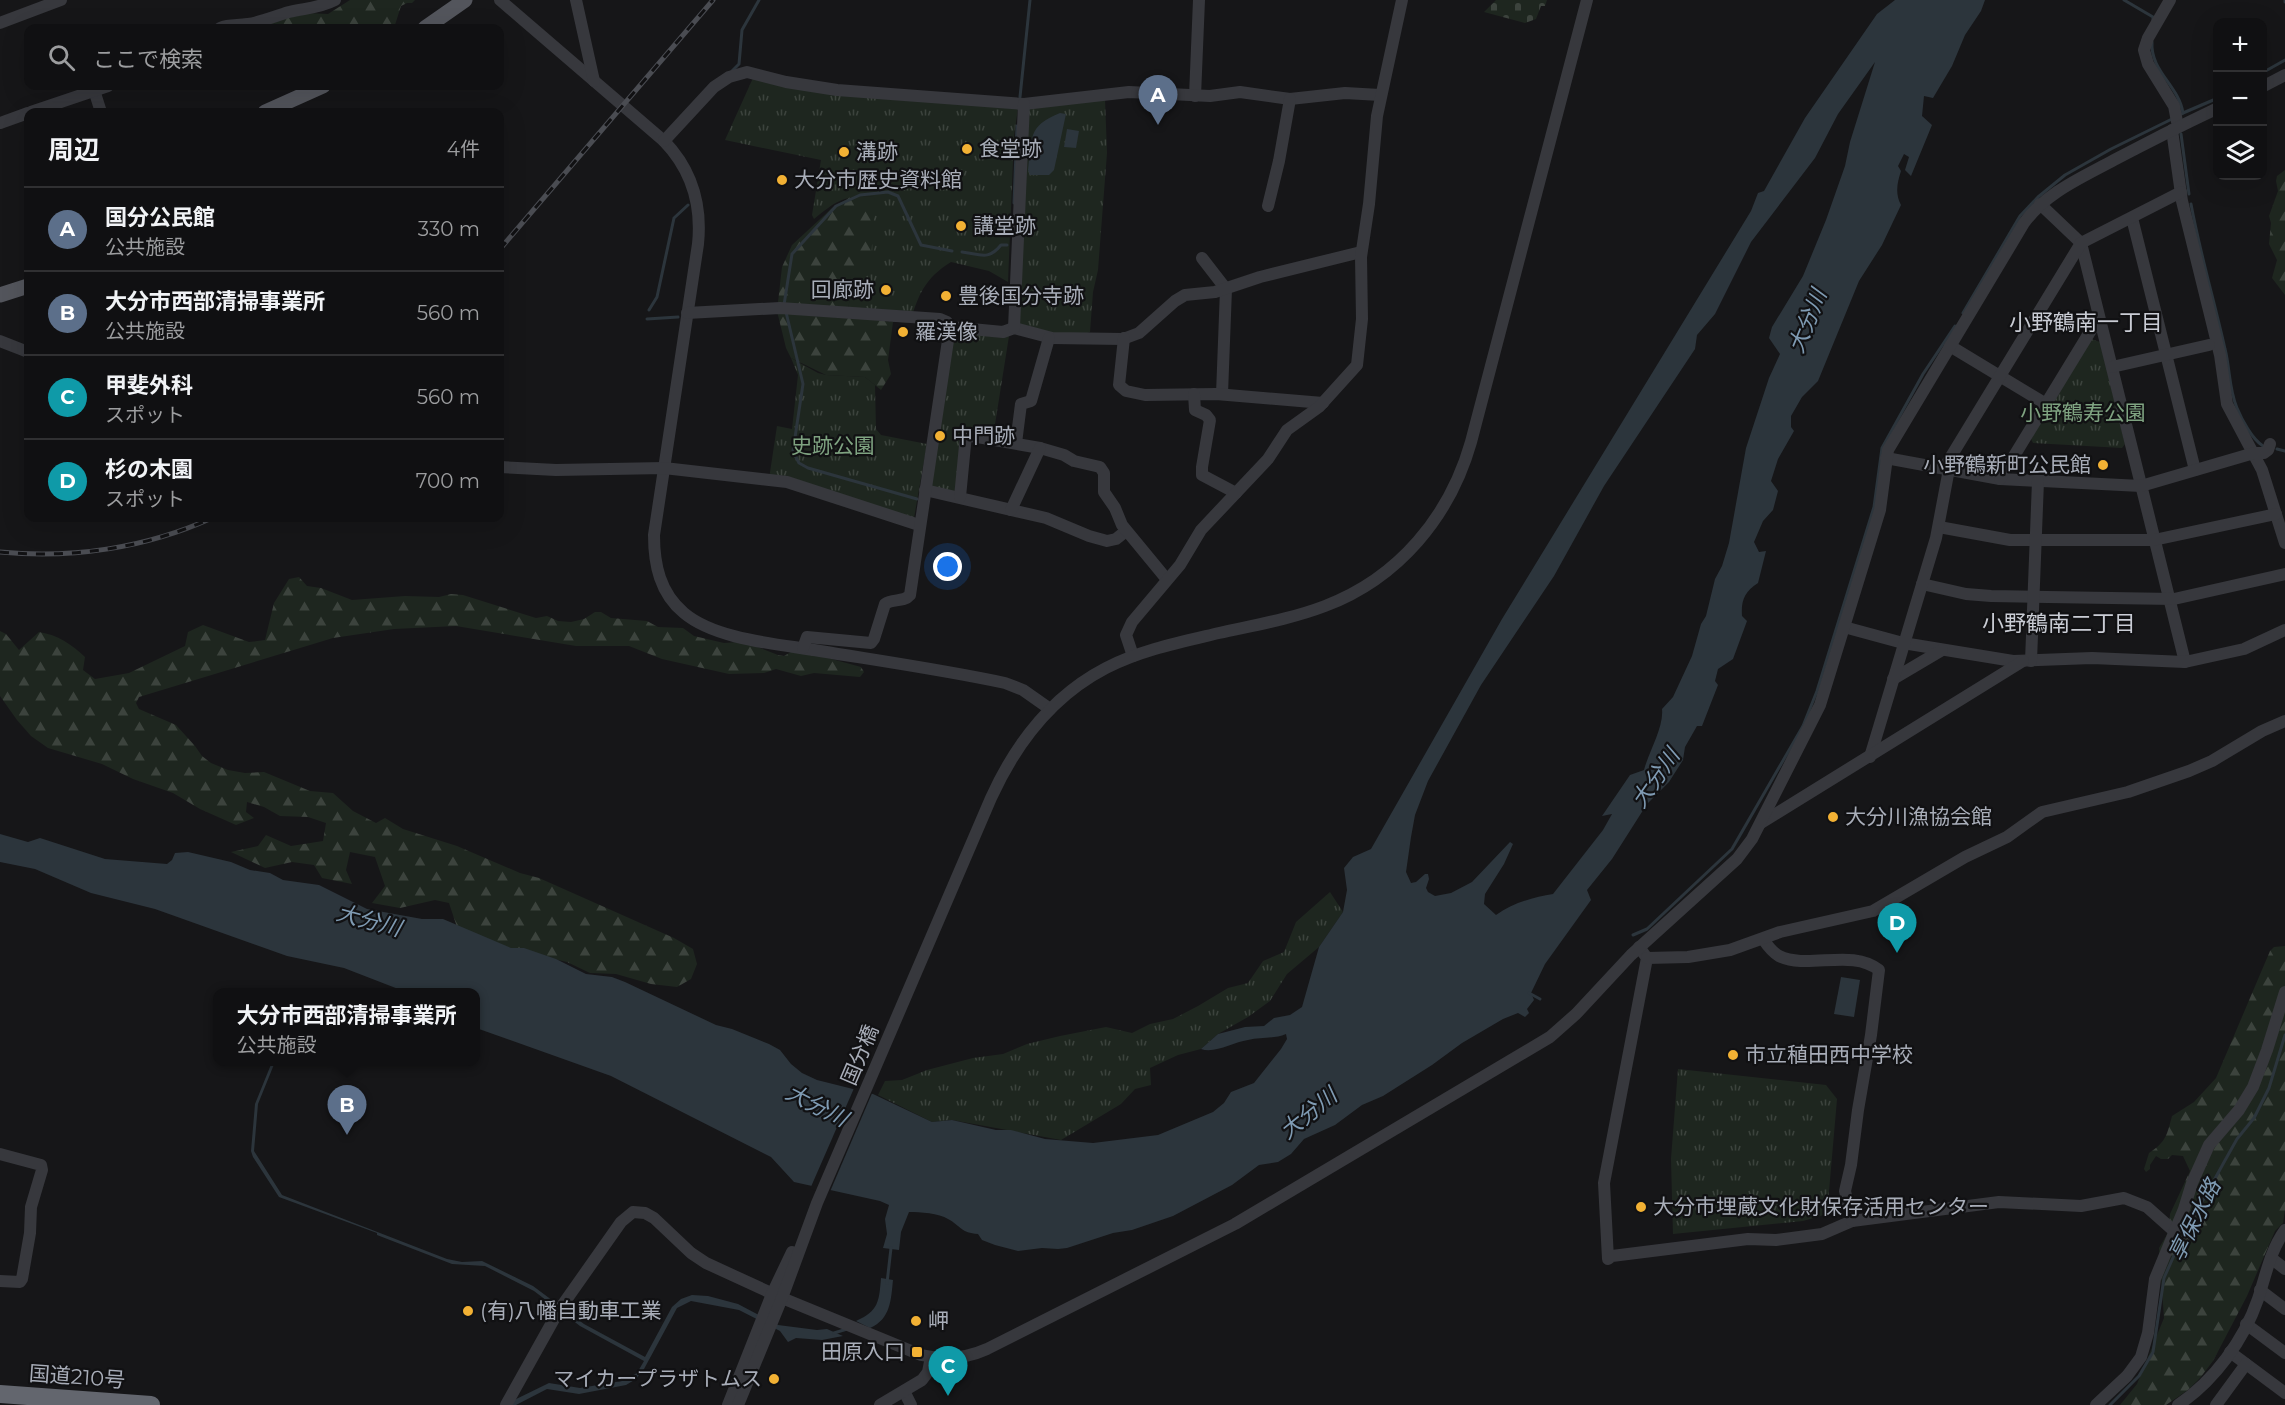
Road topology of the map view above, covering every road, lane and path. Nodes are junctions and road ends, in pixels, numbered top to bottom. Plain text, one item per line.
1 (61, 0) edge
2 (335, 0) edge
3 (465, 0) edge
4 (500, 0) edge
5 (576, 0) edge
6 (1199, 0) edge
7 (1402, 0) edge
8 (1587, 0) edge
9 (2170, 0) edge
10 (0, 23) edge
11 (239, 24) edge
12 (431, 24) edge
13 (2285, 75) edge
14 (594, 81) junction
15 (2267, 84) edge
16 (94, 90) joint
17 (314, 90) edge
18 (1380, 95) junction
19 (1195, 96) junction
20 (1290, 99) junction
21 (1024, 104) junction
22 (44, 108) edge
23 (100, 108) edge
24 (274, 108) edge
25 (2213, 110) edge
26 (24, 115) edge
27 (0, 123) edge
28 (2175, 128) junction
29 (664, 141) junction
30 (2181, 192) junction
31 (2040, 204) junction
32 (1268, 206) dead end
33 (2132, 218) junction
34 (2081, 243) junction
35 (1361, 252) junction
36 (1202, 258) dead end
37 (24, 286) edge
38 (1226, 289) junction
39 (0, 295) edge
40 (687, 313) junction
41 (2099, 317) junction
42 (950, 327) junction
43 (1014, 328) junction
44 (1049, 338) junction
45 (1124, 338) junction
46 (0, 341) edge
47 (2209, 345) dead end
48 (1950, 346) junction
49 (24, 350) edge
50 (2166, 355) junction
51 (2112, 368) junction
52 (1999, 375) junction
53 (1194, 394) junction
54 (1222, 394) junction
55 (1323, 403) junction
56 (2046, 404) junction
57 (1016, 443) junction
58 (2270, 444) dead end
59 (1040, 448) junction
60 (2254, 453) junction
61 (1887, 458) junction
62 (504, 467) edge
63 (664, 468) junction
64 (1946, 469) junction
65 (2195, 470) junction
66 (2000, 479) junction
67 (2038, 481) junction
68 (2141, 486) junction
69 (925, 490) junction
70 (1236, 492) junction
71 (960, 497) junction
72 (1011, 510) junction
73 (2276, 514) junction
74 (919, 525) junction
75 (1939, 527) junction
76 (1126, 531) junction
77 (2035, 540) junction
78 (2154, 540) junction
79 (2285, 543) edge
80 (2285, 574) edge
81 (1164, 576) dead end
82 (1922, 584) junction
83 (2034, 596) junction
84 (2169, 599) junction
85 (1844, 627) junction
86 (2285, 630) edge
87 (1903, 643) junction
88 (803, 648) junction
89 (1942, 650) junction
90 (1134, 656) junction
91 (2027, 661) junction
92 (2185, 662) junction
93 (1893, 679) junction
94 (1050, 709) junction
95 (2285, 721) edge
96 (1870, 757) junction
97 (1760, 823) junction
98 (1763, 939) junction
99 (1639, 947) junction
100 (1647, 958) junction
101 (2285, 992) edge
102 (0, 1154) edge
103 (1852, 1221) junction
104 (2285, 1230) edge
105 (2174, 1231) junction
106 (2271, 1258) junction
107 (2285, 1269) edge
108 (0, 1281) edge
109 (2260, 1290) junction
110 (777, 1296) junction
111 (2285, 1309) edge
112 (2246, 1324) junction
113 (762, 1331) junction
114 (2230, 1352) junction
115 (2285, 1353) edge
116 (931, 1357) junction
117 (2246, 1364) junction
118 (904, 1392) junction
119 (2285, 1393) edge
120 (0, 1394) edge
121 (2222, 1403) edge
122 (151, 1405) edge
123 (506, 1405) edge
124 (728, 1405) edge
125 (738, 1405) edge
126 (880, 1405) edge
127 (910, 1405) edge
128 (2096, 1405) edge
129 (2178, 1405) edge

1 - 10 street
2 - 11 street
3 - 12 main road
4 - 14 street
5 - 14 street
6 - 19 street
7 - 18 street
8 - 90 street, 国分橋
9 - 28 street
13 - 15 street
14 - 29 street
16 - 22 street
16 - 23 street
17 - 24 main road
18 - 20 street
18 - 35 street
19 - 20 street
19 - 21 street
20 - 32 street
21 - 29 street
21 - 43 street
25 - 28 street
26 - 27 street
28 - 30 street
28 - 31 street
29 - 40 street
30 - 33 street
30 - 60 street
31 - 34 street
31 - 48 street
33 - 34 street
33 - 50 street
34 - 41 street
34 - 52 street
35 - 38 street
35 - 55 street
36 - 38 street
37 - 39 main road
38 - 45 street
38 - 54 street
40 - 42 street
40 - 63 street
41 - 51 street
41 - 56 street
42 - 43 street
42 - 69 street
43 - 44 street
44 - 45 street
44 - 57 street
45 - 53 street
46 - 49 street
47 - 50 street
48 - 52 street
48 - 61 street
50 - 51 street
50 - 65 street
51 - 68 street
52 - 56 street
52 - 64 street
53 - 54 street
53 - 70 street
54 - 55 street
55 - 70 street
56 - 66 street
57 - 59 street
57 - 71 street
58 - 60 street
59 - 72 street
59 - 76 street
60 - 65 street
60 - 73 street
61 - 64 street
61 - 85 street
62 - 63 street
63 - 74 street
63 - 88 street
64 - 66 street
64 - 75 street
65 - 68 street
66 - 67 street
67 - 68 street
67 - 77 street
68 - 78 street
69 - 71 street
69 - 74 street
70 - 90 street
71 - 72 street
72 - 76 street
73 - 78 street
73 - 79 street
74 - 88 street
75 - 77 street
75 - 82 street
76 - 81 street
77 - 78 street
77 - 83 street
78 - 84 street
80 - 84 street
82 - 83 street
82 - 87 street
83 - 84 street
83 - 91 street
84 - 92 street
85 - 87 street
85 - 97 street
86 - 92 street
87 - 89 street
87 - 93 street
88 - 94 street
89 - 91 street
89 - 93 street
90 - 94 street, 国分橋
91 - 92 street
91 - 96 street
93 - 96 street
94 - 110 street, 国分橋
95 - 98 street
96 - 97 street
97 - 99 street
98 - 100 street
98 - 103 street
99 - 100 street
99 - 116 street
100 - 103 street
101 - 105 street
102 - 108 street
103 - 105 street
104 - 106 street
105 - 128 street
106 - 107 street
106 - 109 street
109 - 111 street
109 - 112 street
110 - 113 street, 国分橋
110 - 116 street
110 - 123 street
112 - 114 street
112 - 115 street
113 - 124 street
113 - 125 street
114 - 117 street
114 - 129 street
116 - 118 street
117 - 119 street
117 - 121 street
118 - 126 street
118 - 127 street
120 - 122 highway, 国道210号

